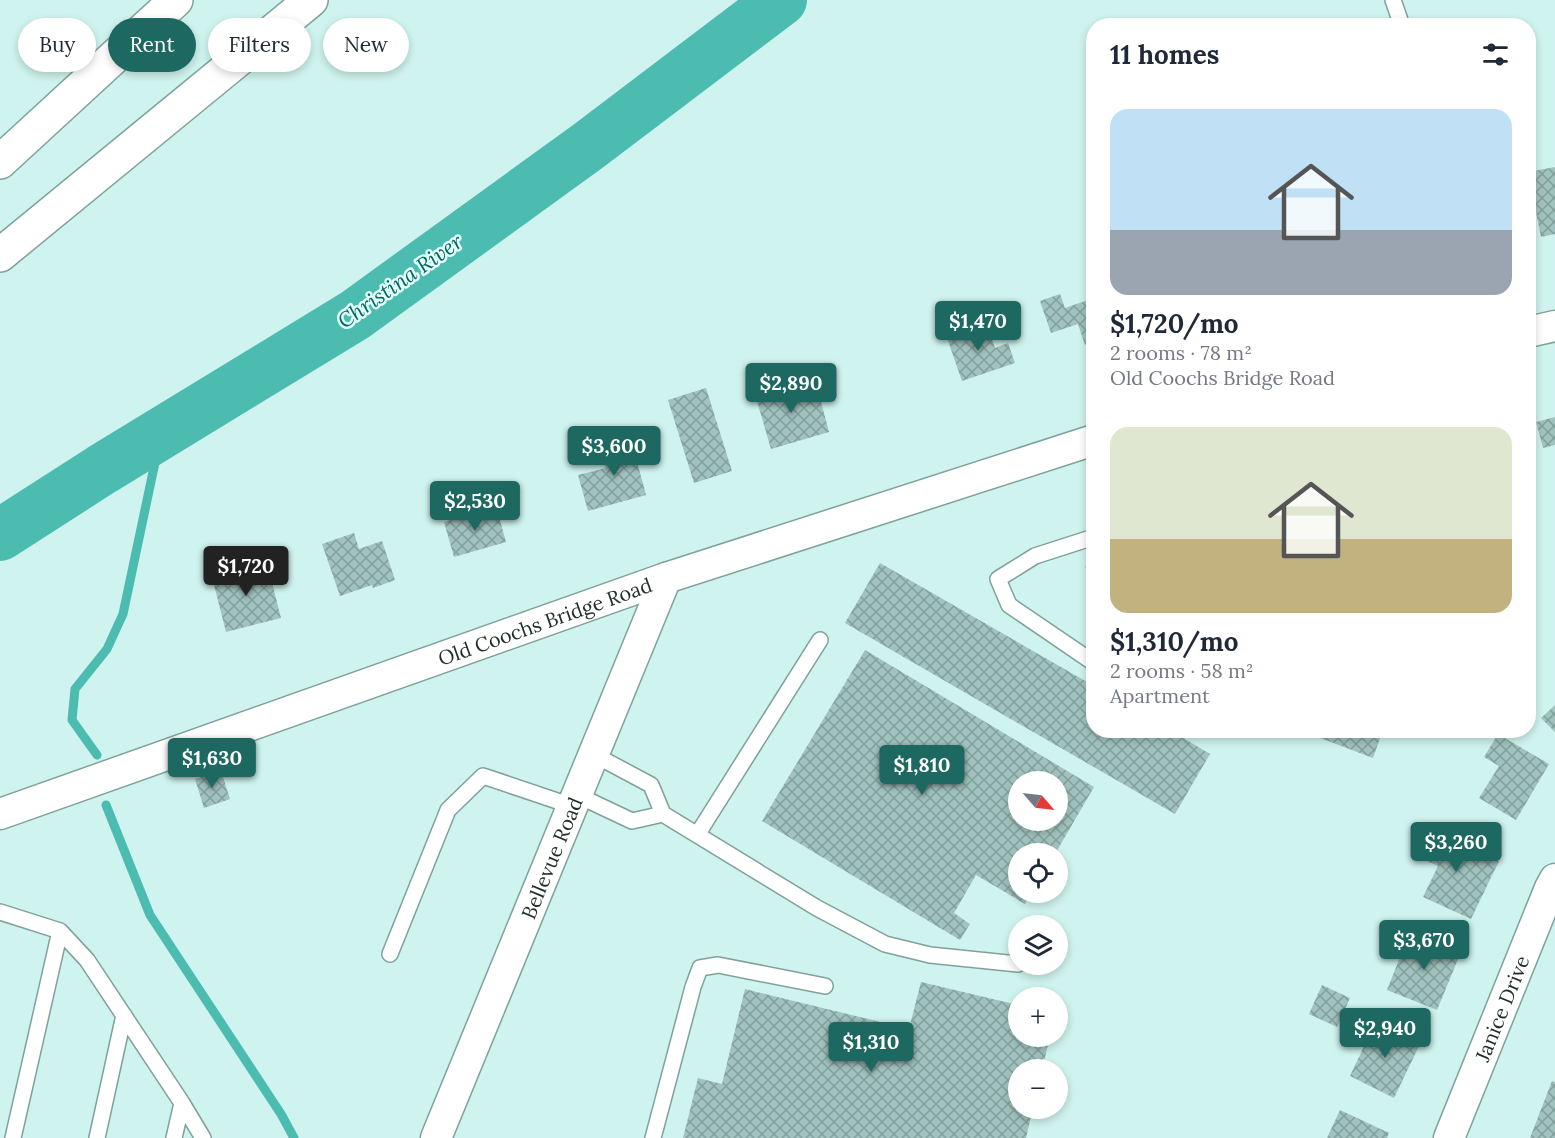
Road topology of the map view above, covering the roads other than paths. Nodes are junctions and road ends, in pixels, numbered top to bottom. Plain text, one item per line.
1 (176, 0) edge
2 (311, 0) edge
3 (1394, 0) edge
4 (1400, 18) edge
5 (0, 162) edge
6 (0, 255) edge
7 (1555, 326) edge
8 (1536, 330) edge
9 (1086, 443) edge
10 (1086, 540) edge
11 (666, 578) junction
12 (820, 640) dead end
13 (1086, 657) edge
14 (593, 754) junction
15 (575, 800) junction
16 (0, 814) edge
17 (663, 814) junction
18 (697, 835) junction
19 (1555, 879) edge
20 (0, 912) edge
21 (60, 931) junction
22 (390, 954) dead end
23 (1008, 963) edge
24 (825, 986) dead end
25 (124, 1015) junction
26 (182, 1103) junction
27 (13, 1138) edge
28 (97, 1138) edge
29 (174, 1138) edge
30 (203, 1138) edge
31 (436, 1138) edge
32 (653, 1138) edge
33 (1449, 1138) edge

1 - 5 highway
2 - 6 highway
3 - 4 lane
7 - 8 street
9 - 11 street, Old Coochs Bridge Road
10 - 13 lane
11 - 14 street, Bellevue Road
11 - 16 street, Old Coochs Bridge Road
12 - 18 lane
14 - 15 street, Bellevue Road
14 - 17 lane
15 - 17 lane
15 - 22 lane
15 - 31 street, Bellevue Road
17 - 18 lane
18 - 23 lane
19 - 33 street, Janice Drive
20 - 21 lane
21 - 25 lane
21 - 27 lane
24 - 32 lane
25 - 26 lane
25 - 28 lane
26 - 29 lane
26 - 30 lane

